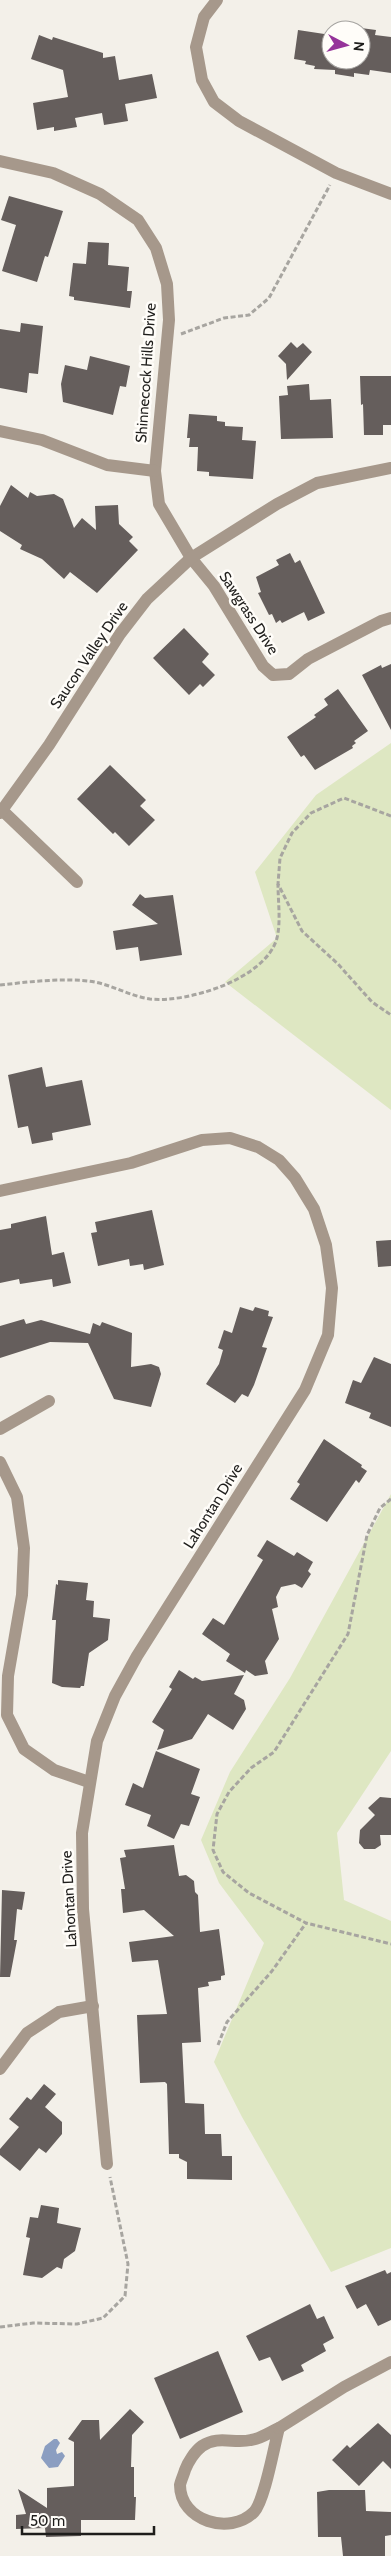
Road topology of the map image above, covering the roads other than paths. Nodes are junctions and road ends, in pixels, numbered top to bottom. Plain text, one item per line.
1 (217, 0) edge
2 (0, 161) edge
3 (391, 194) edge
4 (0, 430) edge
5 (391, 468) edge
6 (154, 471) junction
7 (191, 558) junction
8 (391, 618) edge
9 (1, 812) edge
10 (77, 882) dead end
11 (0, 1191) edge
12 (49, 1401) dead end
13 (0, 1429) edge
14 (0, 1462) edge
15 (88, 1782) junction
16 (93, 2006) junction
17 (0, 2069) edge
18 (107, 2164) road end
19 (391, 2362) edge
20 (279, 2428) junction

1 - 3 street
2 - 6 street, Shinnecock Hills Drive
4 - 6 street
5 - 7 street, Saucon Valley Drive
6 - 7 street, Shinnecock Hills Drive
7 - 8 street, Sawgrass Drive
7 - 9 street, Saucon Valley Drive
9 - 10 street
11 - 15 street, Lahontan Drive
12 - 13 street
14 - 15 street
15 - 16 street, Lahontan Drive
16 - 17 street
16 - 18 street, Lahontan Drive
19 - 20 street
20 - 20 street

